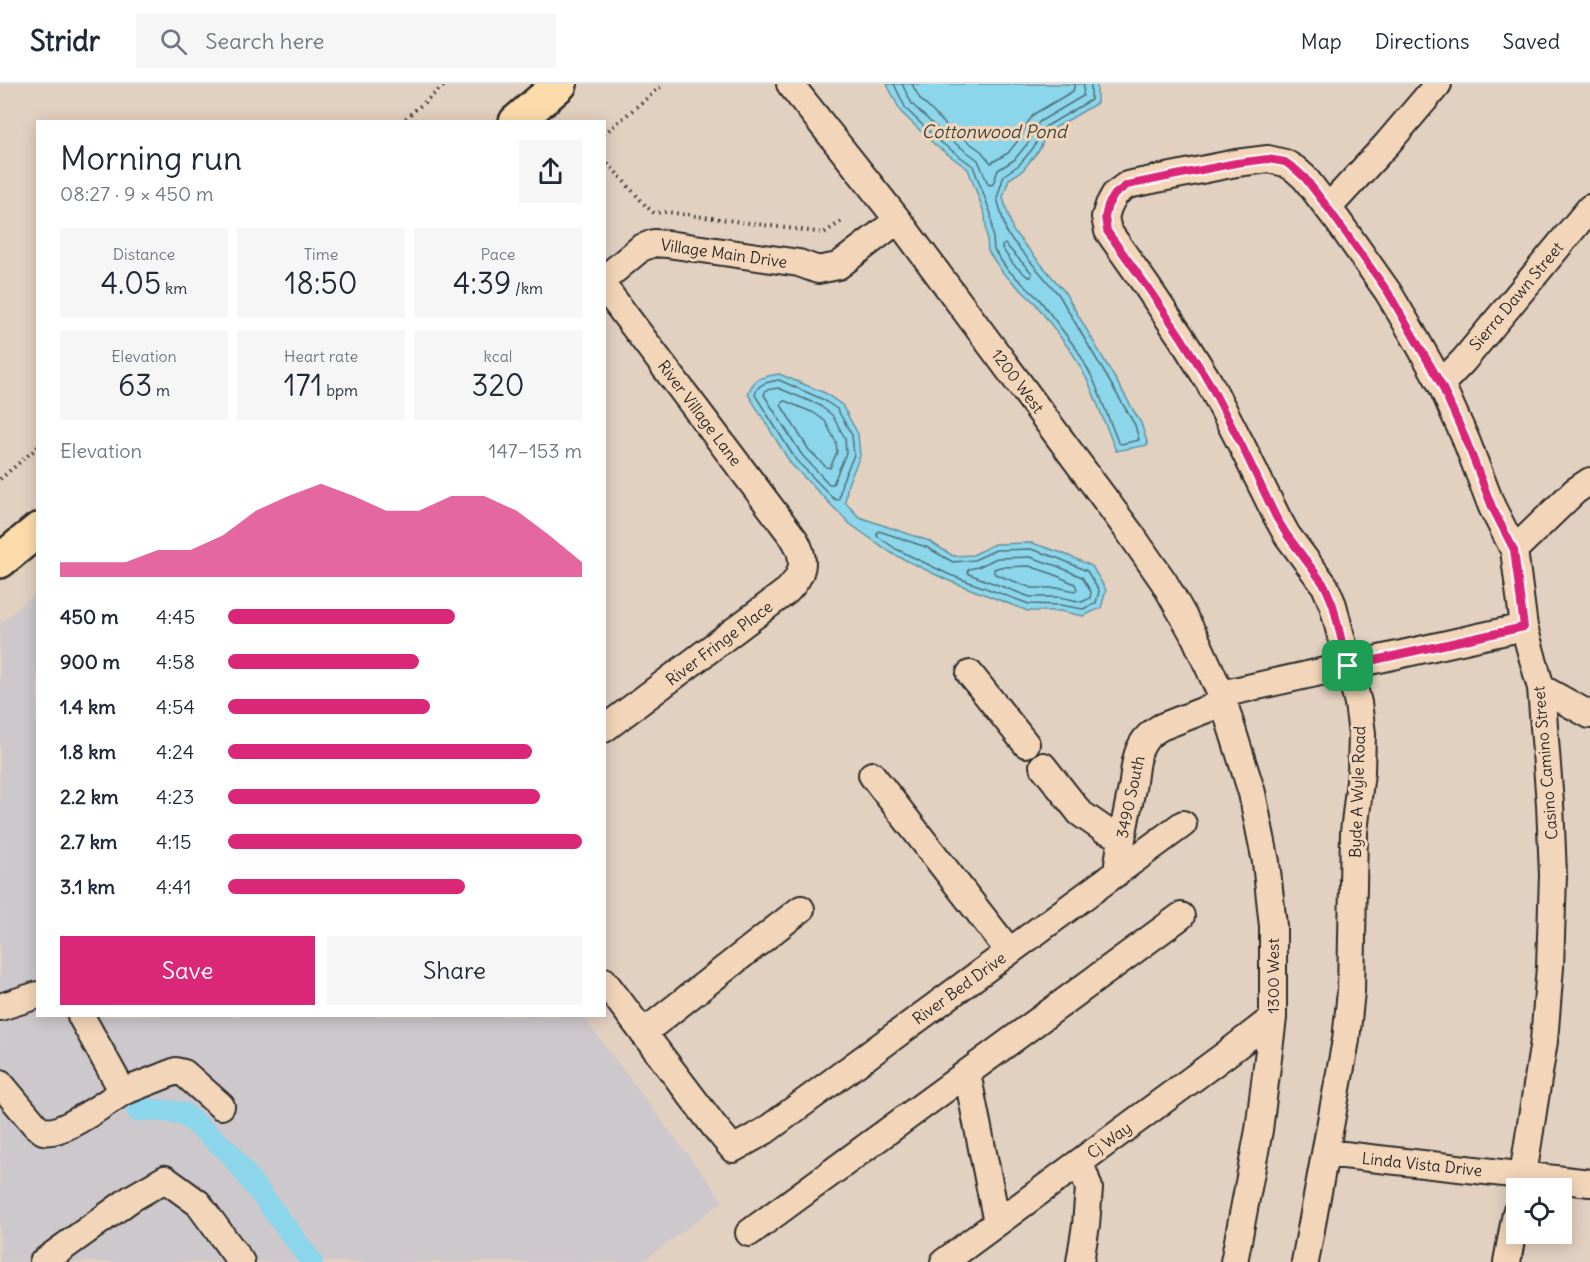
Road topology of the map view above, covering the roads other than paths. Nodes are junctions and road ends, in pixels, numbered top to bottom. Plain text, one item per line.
1 (560, 84) edge
2 (790, 84) edge
3 (1437, 84) edge
4 (518, 120) edge
5 (1108, 205) joint
6 (1328, 208) junction
7 (1590, 208) edge
8 (898, 220) junction
9 (606, 277) edge
10 (606, 290) edge
11 (1441, 384) junction
12 (1590, 481) edge
13 (36, 532) edge
14 (795, 540) joint
15 (1514, 550) junction
16 (0, 561) edge
17 (1524, 627) junction
18 (1348, 666) junction
19 (970, 674) dead end
20 (1541, 688) junction
21 (1223, 698) junction
22 (1590, 715) edge
23 (606, 727) edge
24 (1026, 744) dead end
25 (1043, 766) dead end
26 (872, 775) dead end
27 (1183, 824) dead end
28 (1121, 836) junction
29 (1117, 873) junction
30 (801, 909) dead end
31 (1181, 916) dead end
32 (1009, 951) junction
33 (606, 984) edge
34 (36, 996) edge
35 (0, 1007) edge
36 (82, 1017) edge
37 (1273, 1018) junction
38 (644, 1033) junction
39 (967, 1073) junction
40 (0, 1083) edge
41 (123, 1092) junction
42 (221, 1106) dead end
43 (1326, 1153) junction
44 (1080, 1162) junction
45 (1522, 1178) edge
46 (1506, 1179) edge
47 (1572, 1182) edge
48 (1590, 1183) edge
49 (997, 1223) junction
50 (749, 1233) dead end
51 (1510, 1244) edge
52 (43, 1262) edge
53 (241, 1262) edge
54 (944, 1262) edge
55 (1080, 1262) edge
56 (1234, 1262) edge
57 (1305, 1262) edge
58 (1507, 1262) edge

1 - 4 main road
2 - 8 street, 1200 West
3 - 6 street
5 - 6 street, Casino Camino Street
5 - 18 street, Byde A Wyle Road
6 - 11 street, Casino Camino Street
7 - 11 street, Sierra Dawn Street
8 - 9 street, Village Main Drive
8 - 21 street, 1200 West
10 - 14 street, River Village Lane
11 - 15 street, Casino Camino Street
12 - 15 street
13 - 16 main road
14 - 23 street, River Fringe Place
15 - 17 street, Casino Camino Street
17 - 18 street, 3490 South
17 - 20 street, Casino Camino Street
18 - 21 street, 3490 South
18 - 43 street, Byde A Wyle Road
19 - 24 street
20 - 22 street
20 - 45 street, Casino Camino Street
21 - 28 street, 3490 South
21 - 37 street, 1300 West
25 - 28 street
26 - 32 street
27 - 29 street, River Bed Drive
28 - 29 street, 3490 South
29 - 32 street, River Bed Drive
30 - 38 street
31 - 39 street
32 - 38 street, River Bed Drive
33 - 38 street
34 - 35 street
36 - 41 street
37 - 44 street, Cj Way
37 - 56 street, 1300 West
39 - 49 street
39 - 50 street
40 - 41 street
41 - 42 street
43 - 46 street, Linda Vista Drive
43 - 57 street, Byde A Wyle Road
44 - 49 street, Cj Way
44 - 55 street
47 - 48 street, Linda Vista Drive
49 - 54 street, Cj Way
51 - 58 street
52 - 53 street

